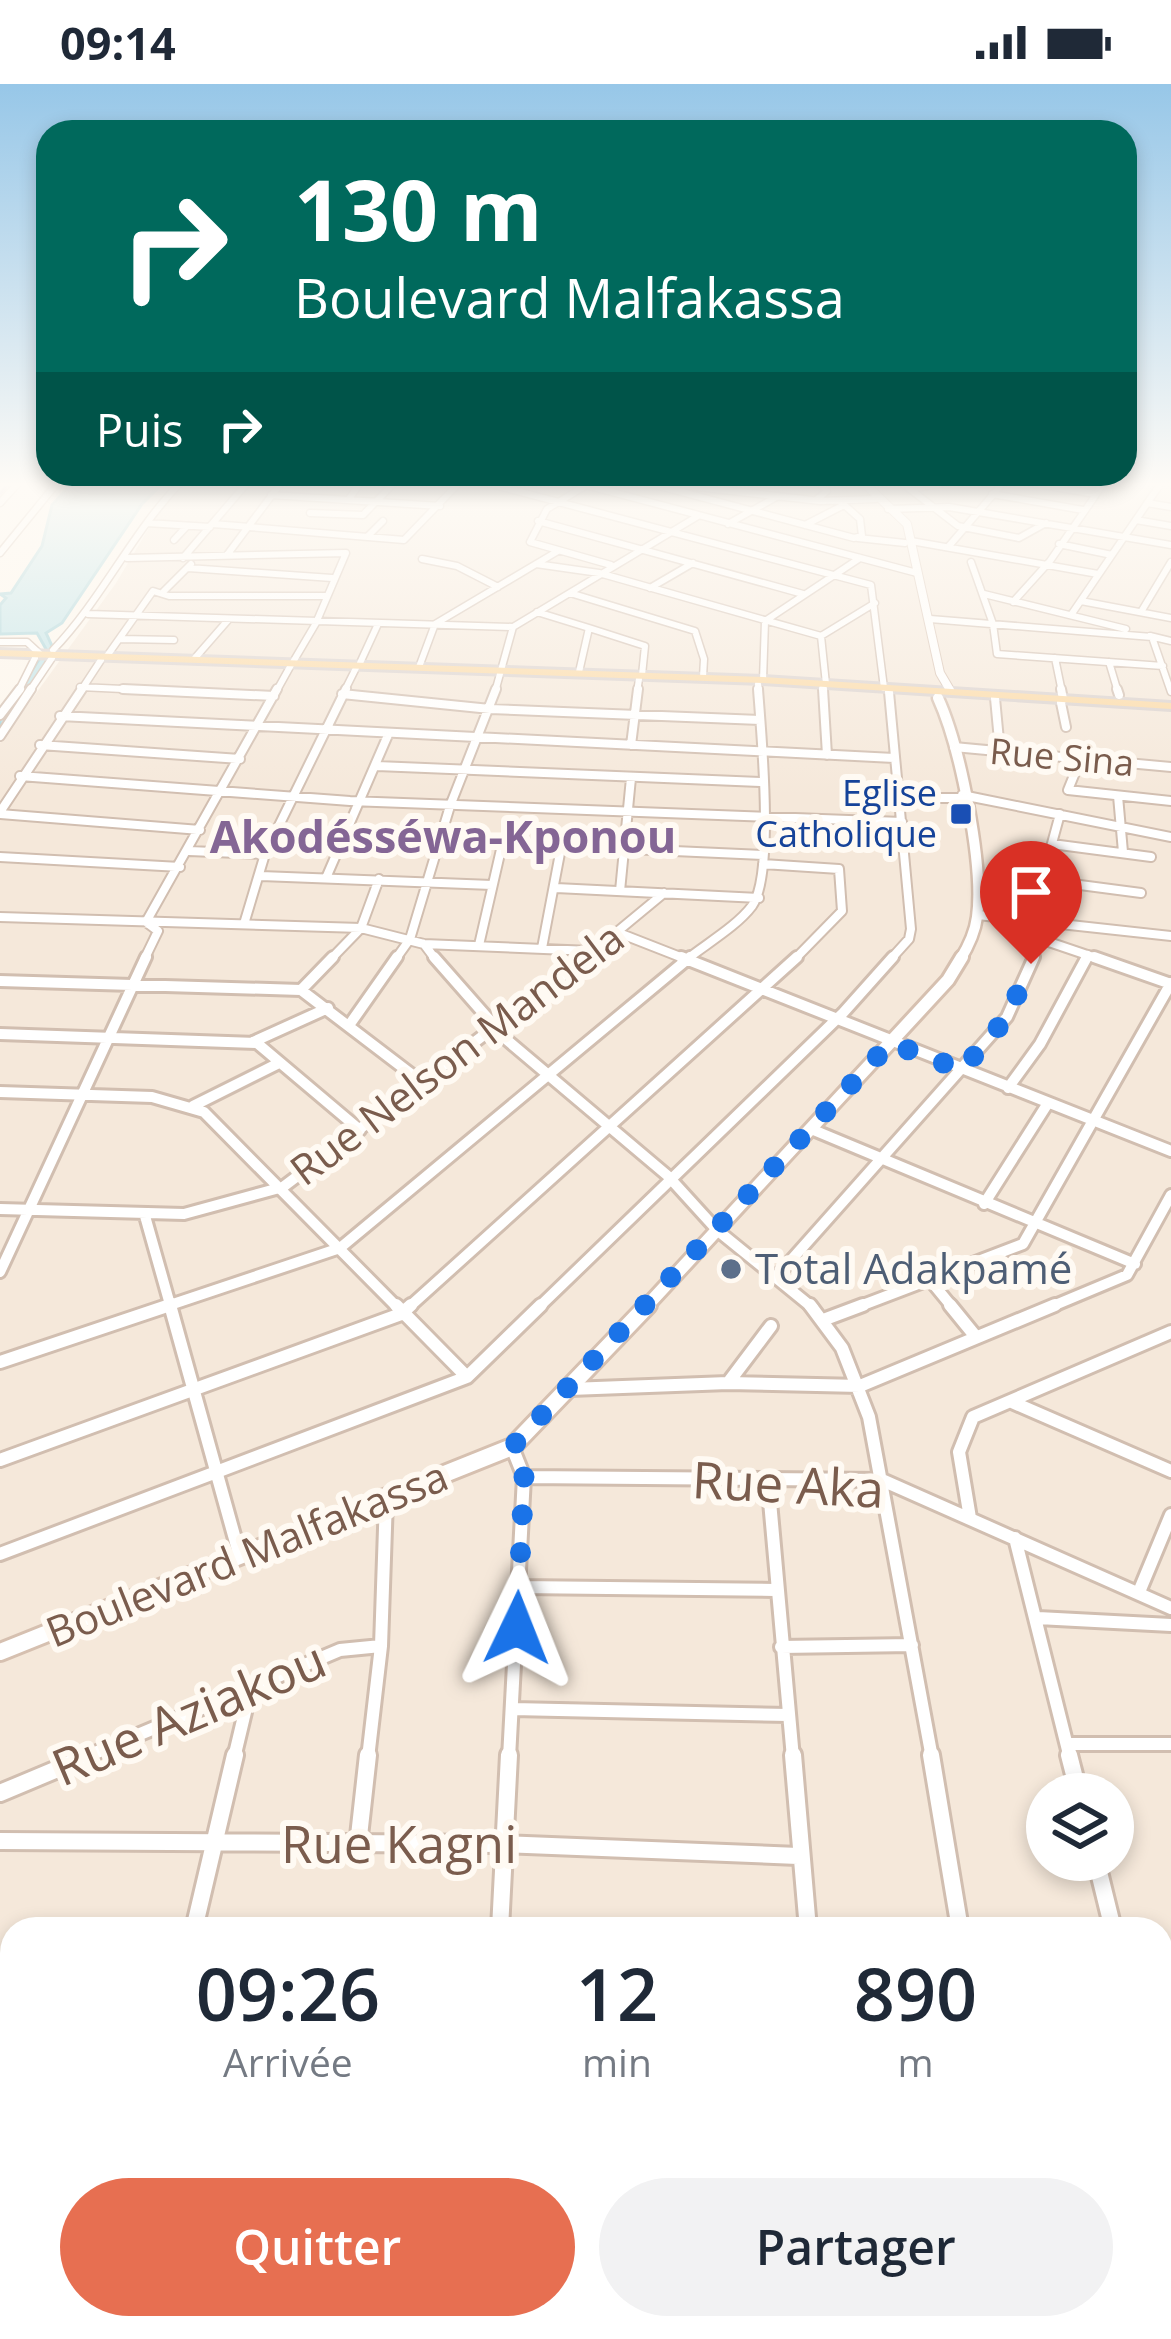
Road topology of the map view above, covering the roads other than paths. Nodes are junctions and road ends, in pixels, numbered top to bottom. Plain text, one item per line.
1 (106, 588) edge
2 (167, 588) edge
3 (329, 588) edge
4 (494, 588) edge
5 (577, 588) edge
6 (650, 588) edge
7 (783, 588) edge
8 (812, 588) edge
9 (873, 588) edge
10 (918, 588) edge
11 (920, 588) edge
12 (982, 588) edge
13 (1025, 588) edge
14 (1089, 588) edge
15 (1156, 588) edge
16 (164, 591) junction
17 (1154, 592) junction
18 (570, 593) junction
19 (803, 594) junction
20 (984, 594) junction
21 (1171, 595) edge
22 (326, 596) junction
23 (1081, 601) junction
24 (1013, 602) junction
25 (875, 603) junction
26 (538, 612) junction
27 (1141, 612) junction
28 (88, 614) junction
29 (1070, 615) junction
30 (135, 616) junction
31 (1171, 618) edge
32 (229, 619) junction
33 (930, 620) junction
34 (1088, 620) junction
35 (765, 621) junction
36 (316, 622) junction
37 (378, 624) junction
38 (435, 624) junction
39 (993, 624) junction
40 (513, 627) junction
41 (589, 628) junction
42 (1112, 634) junction
43 (821, 636) junction
44 (1153, 637) junction
45 (120, 638) junction
46 (175, 640) dead end
47 (1171, 641) edge
48 (0, 642) edge
49 (0, 655) edge
50 (45, 655) junction
51 (104, 658) junction
52 (195, 658) junction
53 (1055, 658) junction
54 (260, 662) junction
55 (1109, 662) junction
56 (292, 664) junction
57 (358, 666) junction
58 (1162, 666) junction
59 (419, 668) junction
60 (499, 672) junction
61 (579, 672) junction
62 (936, 674) junction
63 (640, 677) junction
64 (703, 677) junction
65 (760, 682) junction
66 (824, 686) junction
67 (80, 687) junction
68 (886, 690) junction
69 (1171, 692) edge
70 (342, 694) junction
71 (1119, 695) dead end
72 (945, 696) junction
73 (274, 697) junction
74 (995, 698) junction
75 (1062, 701) junction
76 (490, 709) junction
77 (1171, 709) edge
78 (635, 713) junction
79 (0, 715) edge
80 (60, 716) junction
81 (760, 720) junction
82 (1066, 727) dead end
83 (257, 728) junction
84 (325, 731) junction
85 (388, 734) junction
86 (0, 736) edge
87 (478, 739) junction
88 (631, 745) junction
89 (40, 746) junction
90 (954, 747) junction
91 (1000, 751) junction
92 (761, 752) junction
93 (827, 755) junction
94 (894, 758) junction
95 (1082, 758) junction
96 (240, 759) junction
97 (377, 766) junction
98 (1171, 767) edge
99 (465, 771) junction
100 (20, 776) junction
101 (631, 778) junction
102 (760, 782) junction
103 (221, 793) junction
104 (1118, 796) junction
105 (292, 797) junction
106 (962, 797) junction
107 (898, 798) junction
108 (360, 801) junction
109 (1171, 802) edge
110 (450, 806) junction
111 (626, 812) junction
112 (0, 813) edge
113 (1060, 814) junction
114 (761, 817) junction
115 (902, 822) junction
116 (1120, 826) junction
117 (200, 830) junction
118 (342, 836) junction
119 (1171, 837) edge
120 (439, 842) junction
121 (1052, 844) junction
122 (502, 845) junction
123 (561, 848) junction
124 (623, 850) junction
125 (188, 851) junction
126 (1123, 852) junction
127 (265, 854) junction
128 (0, 857) edge
129 (1151, 857) dead end
130 (763, 860) junction
131 (180, 867) junction
132 (262, 876) junction
133 (326, 878) junction
134 (380, 879) junction
135 (425, 880) junction
136 (1042, 880) junction
137 (491, 885) junction
138 (556, 888) junction
139 (620, 891) junction
140 (664, 893) junction
141 (1141, 893) dead end
142 (759, 898) junction
143 (978, 915) junction
144 (0, 917) edge
145 (146, 922) junction
146 (1039, 922) junction
147 (244, 924) junction
148 (362, 928) junction
149 (619, 932) junction
150 (1171, 936) edge
151 (410, 939) junction
152 (1040, 939) junction
153 (424, 944) junction
154 (479, 945) junction
155 (542, 948) junction
156 (591, 951) junction
157 (1088, 955) junction
158 (688, 961) junction
159 (0, 981) edge
160 (1171, 983) edge
161 (135, 985) junction
162 (302, 990) junction
163 (761, 990) junction
164 (328, 1008) junction
165 (837, 1019) junction
166 (350, 1024) junction
167 (494, 1028) junction
168 (0, 1034) edge
169 (110, 1038) junction
170 (253, 1042) junction
171 (890, 1043) junction
172 (279, 1063) junction
173 (962, 1070) junction
174 (547, 1078) junction
175 (423, 1083) junction
176 (1008, 1088) junction
177 (0, 1092) edge
178 (83, 1095) junction
179 (1048, 1103) junction
180 (194, 1106) junction
181 (1096, 1121) junction
182 (604, 1127) junction
183 (360, 1130) junction
184 (811, 1130) junction
185 (1171, 1151) edge
186 (882, 1160) junction
187 (669, 1177) junction
188 (283, 1187) junction
189 (1171, 1195) edge
190 (984, 1204) junction
191 (0, 1209) edge
192 (28, 1210) junction
193 (145, 1216) junction
194 (1037, 1226) junction
195 (718, 1230) junction
196 (340, 1248) junction
197 (1135, 1264) junction
198 (0, 1273) edge
199 (777, 1276) junction
200 (930, 1280) junction
201 (170, 1306) junction
202 (401, 1314) junction
203 (824, 1320) junction
204 (771, 1326) dead end
205 (1171, 1332) edge
206 (976, 1337) junction
207 (0, 1362) edge
208 (467, 1377) junction
209 (728, 1383) junction
210 (860, 1386) junction
211 (195, 1388) junction
212 (570, 1389) junction
213 (1012, 1402) junction
214 (512, 1447) junction
215 (0, 1460) edge
216 (1171, 1471) edge
217 (220, 1472) junction
218 (524, 1477) junction
219 (768, 1479) junction
220 (881, 1480) junction
221 (386, 1499) junction
222 (1171, 1515) edge
223 (970, 1518) junction
224 (1015, 1538) junction
225 (0, 1554) edge
226 (240, 1557) junction
227 (519, 1587) junction
228 (775, 1590) junction
229 (1139, 1592) junction
230 (1171, 1608) edge
231 (1039, 1618) junction
232 (1171, 1625) edge
233 (911, 1645) junction
234 (381, 1646) junction
235 (782, 1647) junction
236 (0, 1652) edge
237 (251, 1687) junction
238 (513, 1709) junction
239 (788, 1714) junction
240 (1067, 1744) junction
241 (1171, 1744) edge
242 (1074, 1773) edge
243 (0, 1793) edge
244 (0, 1841) edge
245 (504, 1844) junction
246 (212, 1845) junction
247 (358, 1845) junction
248 (798, 1856) junction
249 (1101, 1881) edge
250 (197, 1917) edge
251 (501, 1917) edge
252 (806, 1917) edge
253 (958, 1917) edge
254 (1110, 1917) edge

1 - 28 street
2 - 16 street
3 - 22 street
4 - 38 street
5 - 18 street
6 - 35 street
7 - 19 street
8 - 19 street
9 - 25 street
10 - 62 street
11 - 33 street
12 - 20 street
13 - 24 street
14 - 23 street
15 - 17 street
16 - 22 street
16 - 30 street
17 - 21 street
17 - 27 street
18 - 26 street
18 - 64 street
19 - 35 street
20 - 24 street
20 - 39 street
22 - 36 street
23 - 27 street
23 - 29 street
24 - 29 street
25 - 43 street
25 - 68 street
26 - 40 street
26 - 41 street
27 - 31 street
28 - 30 street
28 - 50 street
29 - 34 street
30 - 32 street
30 - 45 street
32 - 36 street
32 - 52 street
33 - 39 street
33 - 62 street
34 - 42 street
34 - 44 street
35 - 43 street
35 - 65 street
36 - 37 street
36 - 56 street
37 - 38 street
37 - 57 street
38 - 40 street
38 - 59 street
39 - 42 street
39 - 53 street
40 - 60 street
41 - 61 street
41 - 63 street
42 - 44 street
43 - 66 street
44 - 47 street
44 - 58 street
45 - 46 street
45 - 51 street
48 - 50 street
49 - 50 main road
50 - 51 main road
50 - 79 street
50 - 86 street
51 - 52 main road
51 - 54 main road
51 - 67 street
52 - 54 main road
53 - 55 street
53 - 75 street
54 - 56 main road
55 - 58 street
55 - 71 street
56 - 57 main road
56 - 73 street
57 - 59 main road
57 - 60 main road
57 - 70 street
58 - 69 street
59 - 60 main road
60 - 61 main road
60 - 63 main road
60 - 76 street
61 - 63 main road
62 - 72 street
63 - 64 main road
63 - 65 main road
63 - 78 street
64 - 65 main road
65 - 66 main road
65 - 81 street
66 - 68 main road
66 - 93 street
67 - 73 street
67 - 80 street
68 - 72 main road
68 - 94 street
70 - 76 street
70 - 84 street
72 - 74 main road
72 - 75 main road
72 - 90 street
73 - 83 street
74 - 75 main road
74 - 91 street
75 - 77 main road
75 - 82 street
76 - 78 street
76 - 87 street
78 - 81 street
78 - 88 street
80 - 83 street
80 - 89 street
81 - 92 street
83 - 84 street
83 - 96 street
84 - 85 street
84 - 105 street
85 - 87 street
85 - 97 street
87 - 88 street
87 - 99 street
88 - 92 street
89 - 96 street
89 - 100 street
90 - 91 street, Rue Sina
90 - 106 street
91 - 95 street, Rue Sina
92 - 93 street
92 - 102 street
93 - 94 street
94 - 107 street
95 - 98 street, Rue Sina
95 - 104 street
96 - 103 street
97 - 99 street
97 - 108 street
99 - 101 street
99 - 110 street
100 - 103 street
100 - 112 street
101 - 102 street
101 - 111 street
102 - 114 street
103 - 105 street
103 - 117 street
104 - 109 street
104 - 116 street
105 - 108 street
105 - 127 street
106 - 107 street
106 - 113 street
106 - 143 street
107 - 115 street
108 - 110 street
108 - 118 street
110 - 111 street
110 - 120 street
111 - 114 street
111 - 124 street
112 - 117 street
113 - 116 street
113 - 121 street
114 - 115 street
114 - 130 street
115 - 165 street
116 - 119 street
116 - 126 street
117 - 125 street
118 - 120 street
118 - 133 street
120 - 122 street
120 - 135 street
121 - 126 street
121 - 136 street
122 - 123 street
122 - 137 street
123 - 124 street
123 - 138 street
124 - 130 street
124 - 139 street
125 - 127 street
125 - 131 street
126 - 129 street
127 - 132 street
128 - 131 street
130 - 142 street
130 - 163 street
131 - 145 street
132 - 133 street
132 - 147 street
133 - 134 street
134 - 135 street
134 - 148 street
135 - 137 street
135 - 151 street
136 - 141 street
136 - 146 street
137 - 154 street
138 - 139 street
138 - 155 street
139 - 140 street
140 - 142 street
140 - 149 street, Rue Nelson Mandela
142 - 158 street
143 - 146 street
143 - 171 street, Boulevard Malfakassa
144 - 145 street
145 - 147 street
145 - 161 street
146 - 150 street
146 - 152 street
147 - 148 street
148 - 151 street
148 - 162 street
149 - 156 street, Rue Nelson Mandela
149 - 158 street
151 - 153 street
151 - 166 street
152 - 157 street
152 - 173 street
153 - 154 street
153 - 167 street
154 - 155 street
155 - 156 street
156 - 167 street, Rue Nelson Mandela
157 - 160 street
157 - 176 street
158 - 163 street
158 - 174 street
159 - 161 street
160 - 181 street
161 - 162 street
161 - 169 street
162 - 164 street
163 - 165 street
163 - 182 street
164 - 166 street
164 - 170 street
165 - 171 street
165 - 187 street
166 - 175 street
167 - 174 street
167 - 175 street, Rue Nelson Mandela
168 - 169 street
169 - 170 street
169 - 178 street
170 - 172 street
171 - 173 street
171 - 184 street, Boulevard Malfakassa
172 - 180 street
172 - 183 street
173 - 176 street
173 - 186 street
174 - 182 street
174 - 196 street
175 - 183 street, Rue Nelson Mandela
176 - 179 street
177 - 178 street
178 - 180 street
178 - 192 street
179 - 181 street
179 - 190 street
180 - 188 street
181 - 185 street
181 - 194 street
182 - 187 street
182 - 202 street
183 - 188 street, Rue Nelson Mandela
184 - 186 street
184 - 195 street, Boulevard Malfakassa
186 - 190 street
186 - 199 street
187 - 195 street
187 - 208 street
188 - 193 street, Rue Nelson Mandela
188 - 196 street
189 - 197 street
190 - 194 street
191 - 192 street, Rue Nelson Mandela
192 - 193 street, Rue Nelson Mandela
192 - 198 street
193 - 201 street
194 - 197 street
194 - 200 street
195 - 199 street
195 - 212 street, Boulevard Malfakassa
196 - 201 street
196 - 202 street
197 - 206 street
199 - 203 street
200 - 203 street
200 - 206 street
201 - 207 street
201 - 211 street
202 - 208 street
202 - 211 street
203 - 210 street
204 - 209 street
205 - 213 street
206 - 210 street
208 - 217 street
209 - 210 street
209 - 212 street
210 - 220 street
211 - 215 street
211 - 217 street
212 - 214 street, Boulevard Malfakassa
213 - 216 street
213 - 223 street
214 - 218 street
214 - 221 street, Boulevard Malfakassa
217 - 225 street
217 - 226 street
218 - 219 street, Rue Aka
218 - 227 street
219 - 220 street, Rue Aka
219 - 228 street
220 - 223 street, Rue Aka
220 - 233 street
221 - 226 street, Boulevard Malfakassa
221 - 234 street
222 - 229 street
223 - 224 street, Rue Aka
224 - 229 street, Rue Aka
224 - 231 street
226 - 236 street, Boulevard Malfakassa
227 - 228 street
227 - 238 street
228 - 235 street
229 - 230 street, Rue Aka
231 - 232 street
231 - 240 street
233 - 235 street
233 - 253 street
234 - 237 street, Rue Aziakou
234 - 247 street
235 - 239 street
237 - 243 street, Rue Aziakou
237 - 246 street
238 - 239 street
238 - 245 street
239 - 248 street
240 - 241 street
240 - 242 street
244 - 246 street, Rue Kagni
245 - 247 street, Rue Kagni
245 - 248 street, Rue Kagni
245 - 251 street
246 - 247 street, Rue Kagni
246 - 250 street
248 - 252 street
249 - 254 street

